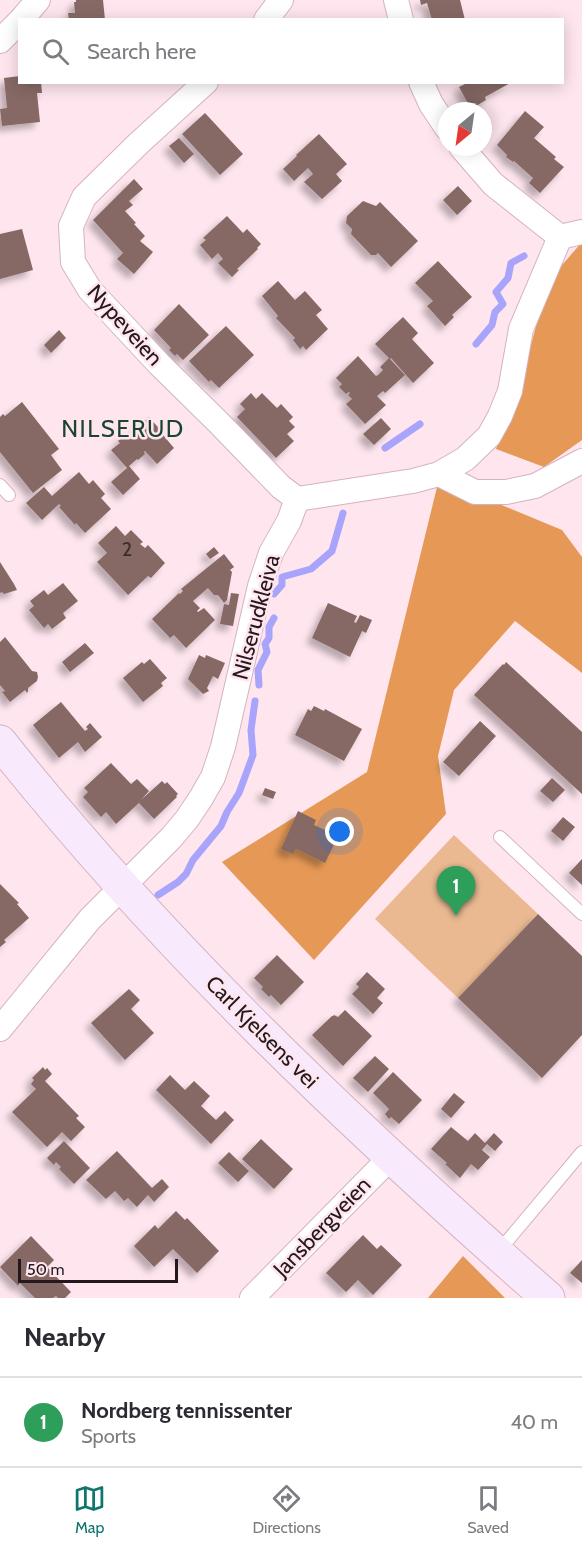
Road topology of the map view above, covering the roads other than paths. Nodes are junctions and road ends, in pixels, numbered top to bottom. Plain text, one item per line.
1 (38, 0) edge
2 (281, 0) edge
3 (396, 0) edge
4 (22, 18) edge
5 (268, 18) edge
6 (400, 18) edge
7 (18, 22) edge
8 (0, 41) edge
9 (204, 84) edge
10 (422, 84) edge
11 (438, 114) edge
12 (469, 156) edge
13 (571, 234) edge
14 (582, 461) edge
15 (439, 474) junction
16 (0, 485) edge
17 (9, 495) dead end
18 (297, 499) junction
19 (0, 742) edge
20 (500, 837) dead end
21 (123, 886) junction
22 (582, 914) edge
23 (0, 1029) edge
24 (582, 1152) edge
25 (391, 1157) junction
26 (497, 1253) junction
27 (252, 1298) edge
28 (548, 1298) edge

1 - 4 street
2 - 5 street
3 - 6 street
7 - 8 street
9 - 18 street, Nypeveien
10 - 11 street
12 - 13 street
13 - 15 street
14 - 15 street
15 - 18 street
16 - 17 lane
18 - 21 street, Nilserudkleiva
19 - 21 main road, Carl Kjelsens vei
20 - 22 lane
21 - 23 street, Nilserudkleiva
21 - 25 main road, Carl Kjelsens vei
24 - 26 lane
25 - 26 main road, Carl Kjelsens vei
25 - 27 street, Jansbergveien
26 - 28 main road, Carl Kjelsens vei

